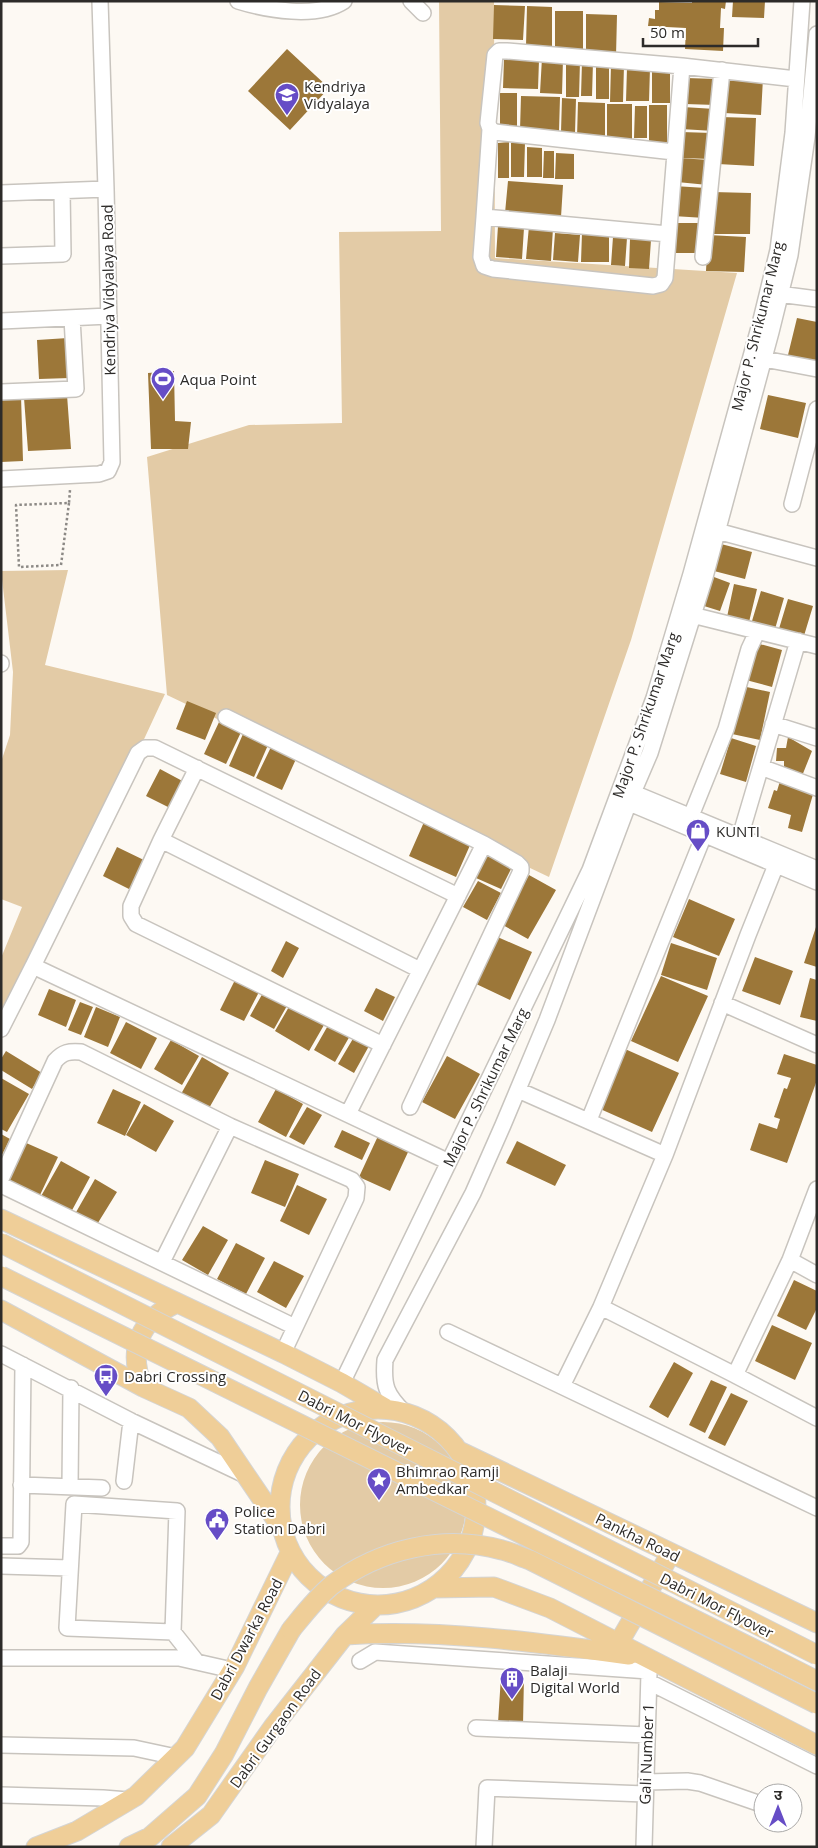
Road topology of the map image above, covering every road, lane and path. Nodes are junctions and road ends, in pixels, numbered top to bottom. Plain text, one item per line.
1 (100, 1) edge
2 (238, 1) edge
3 (344, 1) edge
4 (411, 1) edge
5 (802, 1) edge
6 (423, 13) dead end
7 (817, 34) edge
8 (682, 66) junction
9 (722, 70) junction
10 (796, 79) junction
11 (490, 128) junction
12 (674, 152) junction
13 (106, 190) junction
14 (62, 191) junction
15 (1, 192) edge
16 (484, 218) junction
17 (668, 234) junction
18 (1, 256) edge
19 (703, 258) dead end
20 (774, 294) junction
21 (817, 299) edge
22 (109, 316) junction
23 (72, 318) junction
24 (1, 322) edge
25 (764, 359) junction
26 (817, 369) edge
27 (1, 392) edge
28 (817, 409) edge
29 (71, 476) junction
30 (1, 479) edge
31 (69, 503) junction
32 (792, 504) dead end
33 (716, 531) junction
34 (817, 558) edge
35 (692, 615) junction
36 (757, 632) junction
37 (798, 641) junction
38 (817, 646) edge
39 (226, 717) dead end
40 (773, 724) junction
41 (817, 738) edge
42 (761, 767) junction
43 (197, 768) junction
44 (817, 788) edge
45 (625, 795) junction
46 (691, 816) junction
47 (704, 836) junction
48 (740, 837) junction
49 (161, 840) junction
50 (484, 844) junction
51 (776, 865) junction
52 (817, 869) edge
53 (817, 882) edge
54 (458, 896) junction
55 (33, 966) junction
56 (420, 970) junction
57 (722, 1003) junction
58 (1, 1029) edge
59 (383, 1045) junction
60 (817, 1045) edge
61 (518, 1090) junction
62 (410, 1107) dead end
63 (348, 1114) junction
64 (589, 1120) junction
65 (230, 1126) junction
66 (665, 1155) junction
67 (449, 1162) junction
68 (1, 1179) edge
69 (1, 1185) edge
70 (817, 1189) edge
71 (1, 1218) edge
72 (1, 1243) edge
73 (790, 1260) junction
74 (162, 1262) junction
75 (817, 1274) edge
76 (1, 1276) edge
77 (177, 1303) junction
78 (601, 1307) junction
79 (1, 1310) edge
80 (295, 1327) junction
81 (448, 1332) dead end
82 (283, 1353) junction
83 (1, 1354) edge
84 (23, 1365) junction
85 (735, 1375) junction
86 (342, 1383) junction
87 (562, 1386) junction
88 (143, 1387) junction
89 (70, 1388) junction
90 (385, 1408) junction
91 (404, 1412) junction
92 (817, 1418) edge
93 (130, 1421) junction
94 (459, 1451) junction
95 (245, 1475) junction
96 (124, 1481) dead end
97 (22, 1484) junction
98 (70, 1486) junction
99 (102, 1488) dead end
100 (817, 1508) edge
101 (281, 1528) junction
102 (1, 1546) edge
103 (290, 1553) junction
104 (671, 1553) junction
105 (1, 1566) edge
106 (70, 1568) junction
107 (433, 1588) junction
108 (376, 1605) junction
109 (817, 1623) edge
110 (173, 1632) junction
111 (344, 1635) junction
112 (618, 1644) junction
113 (817, 1655) edge
114 (1, 1658) edge
115 (196, 1661) junction
116 (360, 1661) dead end
117 (647, 1668) junction
118 (232, 1670) junction
119 (817, 1681) edge
120 (817, 1704) edge
121 (476, 1728) dead end
122 (647, 1736) junction
123 (1, 1745) edge
124 (817, 1745) edge
125 (176, 1757) junction
126 (817, 1766) edge
127 (646, 1788) junction
128 (1, 1795) edge
129 (128, 1800) junction
130 (753, 1801) edge
131 (36, 1847) edge
132 (129, 1847) edge
133 (170, 1847) edge
134 (484, 1847) edge
135 (644, 1847) edge

1 - 13 street, Kendriya Vidyalaya Road
2 - 3 street
4 - 6 street
5 - 10 street, Major P. Shrikumar Marg
7 - 20 street, Major P. Shrikumar Marg
8 - 9 street
8 - 11 street
8 - 12 street
9 - 10 street
9 - 19 street
10 - 20 street, Major P. Shrikumar Marg
11 - 12 street
11 - 16 street
12 - 17 street
13 - 14 street
13 - 22 street, Kendriya Vidyalaya Road
14 - 15 street
14 - 18 street
16 - 17 street
16 - 17 street
20 - 21 street
20 - 25 street, Major P. Shrikumar Marg
20 - 45 street, Major P. Shrikumar Marg
22 - 23 street
22 - 29 street, Kendriya Vidyalaya Road
23 - 24 street
23 - 27 street
25 - 26 street
25 - 33 street, Major P. Shrikumar Marg
28 - 32 street
29 - 30 street, Kendriya Vidyalaya Road
29 - 31 path
31 - 31 path
33 - 34 street
33 - 35 street, Major P. Shrikumar Marg
35 - 36 street
35 - 45 street, Major P. Shrikumar Marg
36 - 37 street
36 - 46 street
37 - 38 street
37 - 40 street
39 - 50 street
40 - 41 street
40 - 42 street
42 - 44 street
42 - 48 street
43 - 49 street
43 - 54 street
43 - 55 street
45 - 46 street
45 - 47 street
45 - 61 street, Major P. Shrikumar Marg
45 - 67 street, Major P. Shrikumar Marg
46 - 48 street
47 - 51 street
47 - 64 street
48 - 52 street
49 - 56 street
49 - 59 street
50 - 54 street
50 - 62 street
51 - 53 street
51 - 57 street
54 - 56 street
55 - 58 street
55 - 63 street
56 - 59 street
57 - 60 street
57 - 66 street
59 - 63 street
61 - 64 street
61 - 91 street, Major P. Shrikumar Marg
63 - 67 street
64 - 66 street
65 - 68 street
65 - 74 street
65 - 80 street
66 - 78 street
67 - 86 street, Major P. Shrikumar Marg
69 - 74 street
70 - 73 street
71 - 77 main road
72 - 113 main road, Dabri Mor Flyover, bridge
73 - 75 street
73 - 85 street
74 - 80 street
76 - 119 main road, Dabri Mor Flyover, bridge
77 - 82 main road
77 - 88 main road
78 - 85 street
78 - 87 street
79 - 88 main road
80 - 82 street
81 - 87 street
82 - 86 main road
83 - 84 street
84 - 89 street
84 - 97 street
85 - 92 street
86 - 90 main road
87 - 100 street
88 - 95 main road
89 - 93 street
89 - 98 street
90 - 91 main road
90 - 101 main road
91 - 94 main road
93 - 95 street
93 - 96 street
94 - 104 main road, Pankha Road
94 - 107 main road
95 - 101 main road
97 - 98 street
97 - 102 street
98 - 99 street
101 - 103 main road
103 - 108 main road
103 - 118 main road, Dabri Dwarka Road
104 - 109 main road, Pankha Road
104 - 112 main road
105 - 106 street
106 - 110 street
106 - 110 street
107 - 108 main road
107 - 112 main road
108 - 111 main road, Dabri Gurgaon Road
110 - 115 street
111 - 117 main road
111 - 133 main road, Dabri Gurgaon Road
112 - 117 main road
114 - 115 street
115 - 118 street
116 - 117 street
117 - 122 street, Gali Number 1
117 - 124 main road
117 - 126 street
118 - 125 main road, Dabri Dwarka Road
120 - 132 main road, bridge
121 - 122 street
122 - 127 street, Gali Number 1
123 - 125 street
125 - 129 main road, Dabri Dwarka Road
127 - 130 street
127 - 134 street
127 - 135 street, Gali Number 1
128 - 129 street
129 - 131 main road, Dabri Dwarka Road

